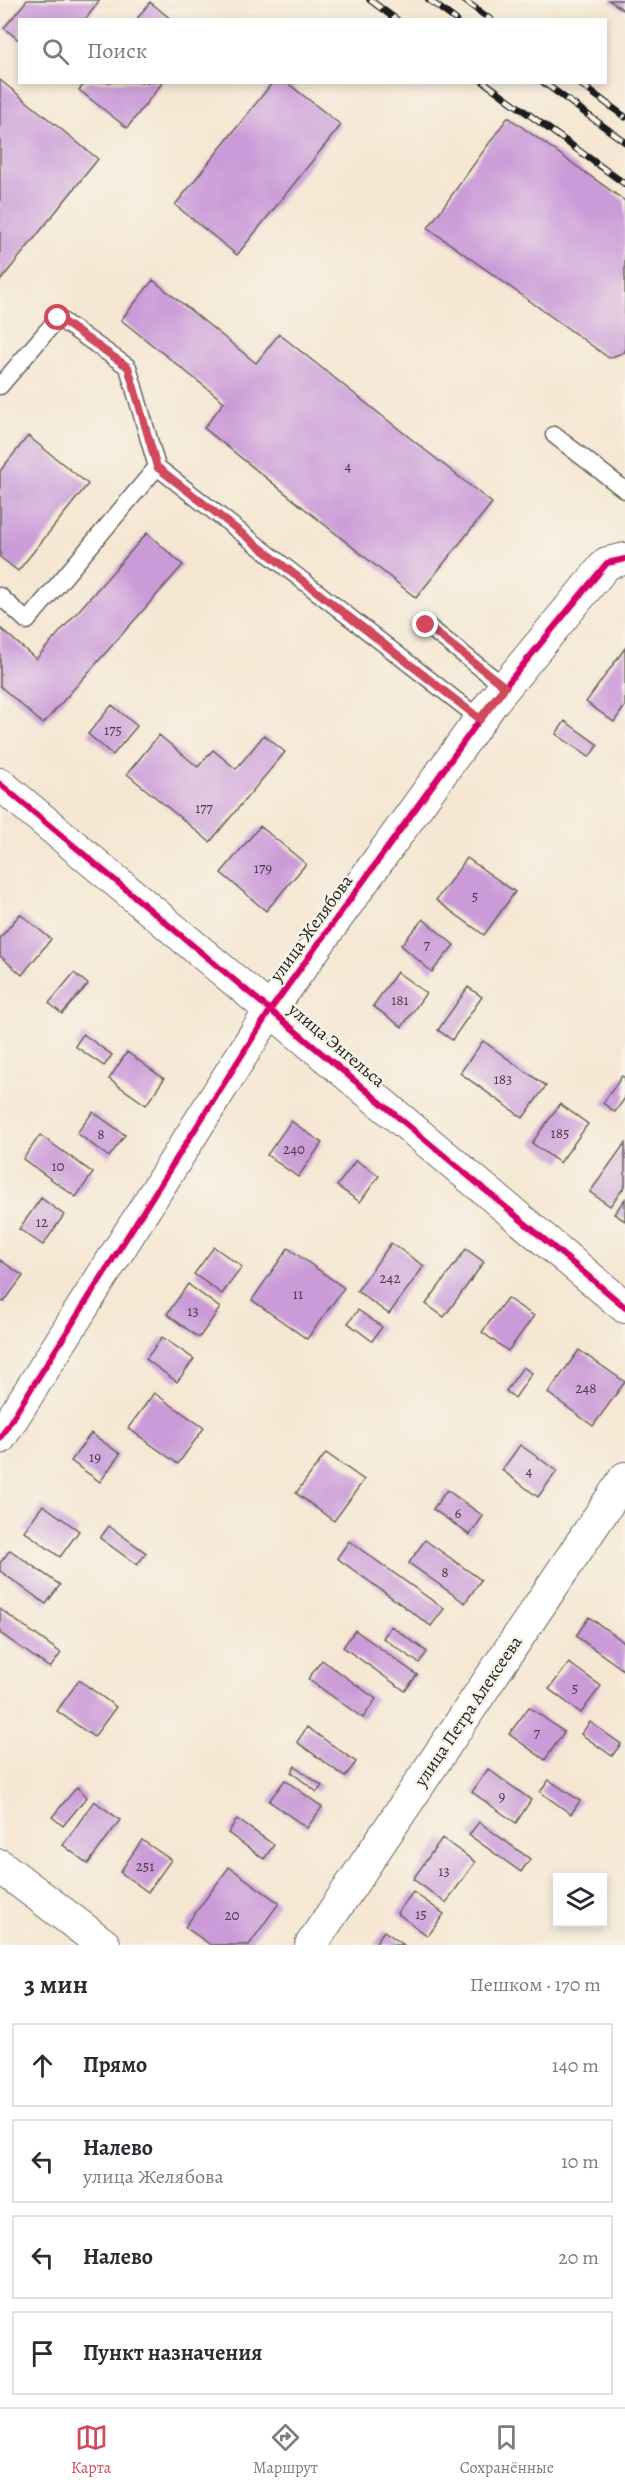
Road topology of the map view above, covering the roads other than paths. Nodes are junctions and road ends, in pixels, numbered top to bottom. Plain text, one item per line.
1 (0, 386) edge
2 (554, 435) dead end
3 (157, 467) junction
4 (625, 490) edge
5 (625, 559) edge
6 (0, 596) edge
7 (426, 625) dead end
8 (505, 687) junction
9 (480, 719) junction
10 (0, 784) edge
11 (271, 1009) junction
12 (625, 1307) edge
13 (0, 1438) edge
14 (625, 1478) edge
15 (0, 1866) edge
16 (104, 1945) edge
17 (311, 1945) edge

1 - 3 lane
2 - 4 lane
3 - 6 lane
3 - 9 lane
5 - 8 street, улица Желябова
7 - 8 lane
8 - 9 street, улица Желябова
9 - 11 street, улица Желябова
10 - 11 street, улица Энгельса
11 - 12 street, улица Энгельса
11 - 13 street, улица Желябова
14 - 17 street, улица Петра Алексеева
15 - 16 main road

